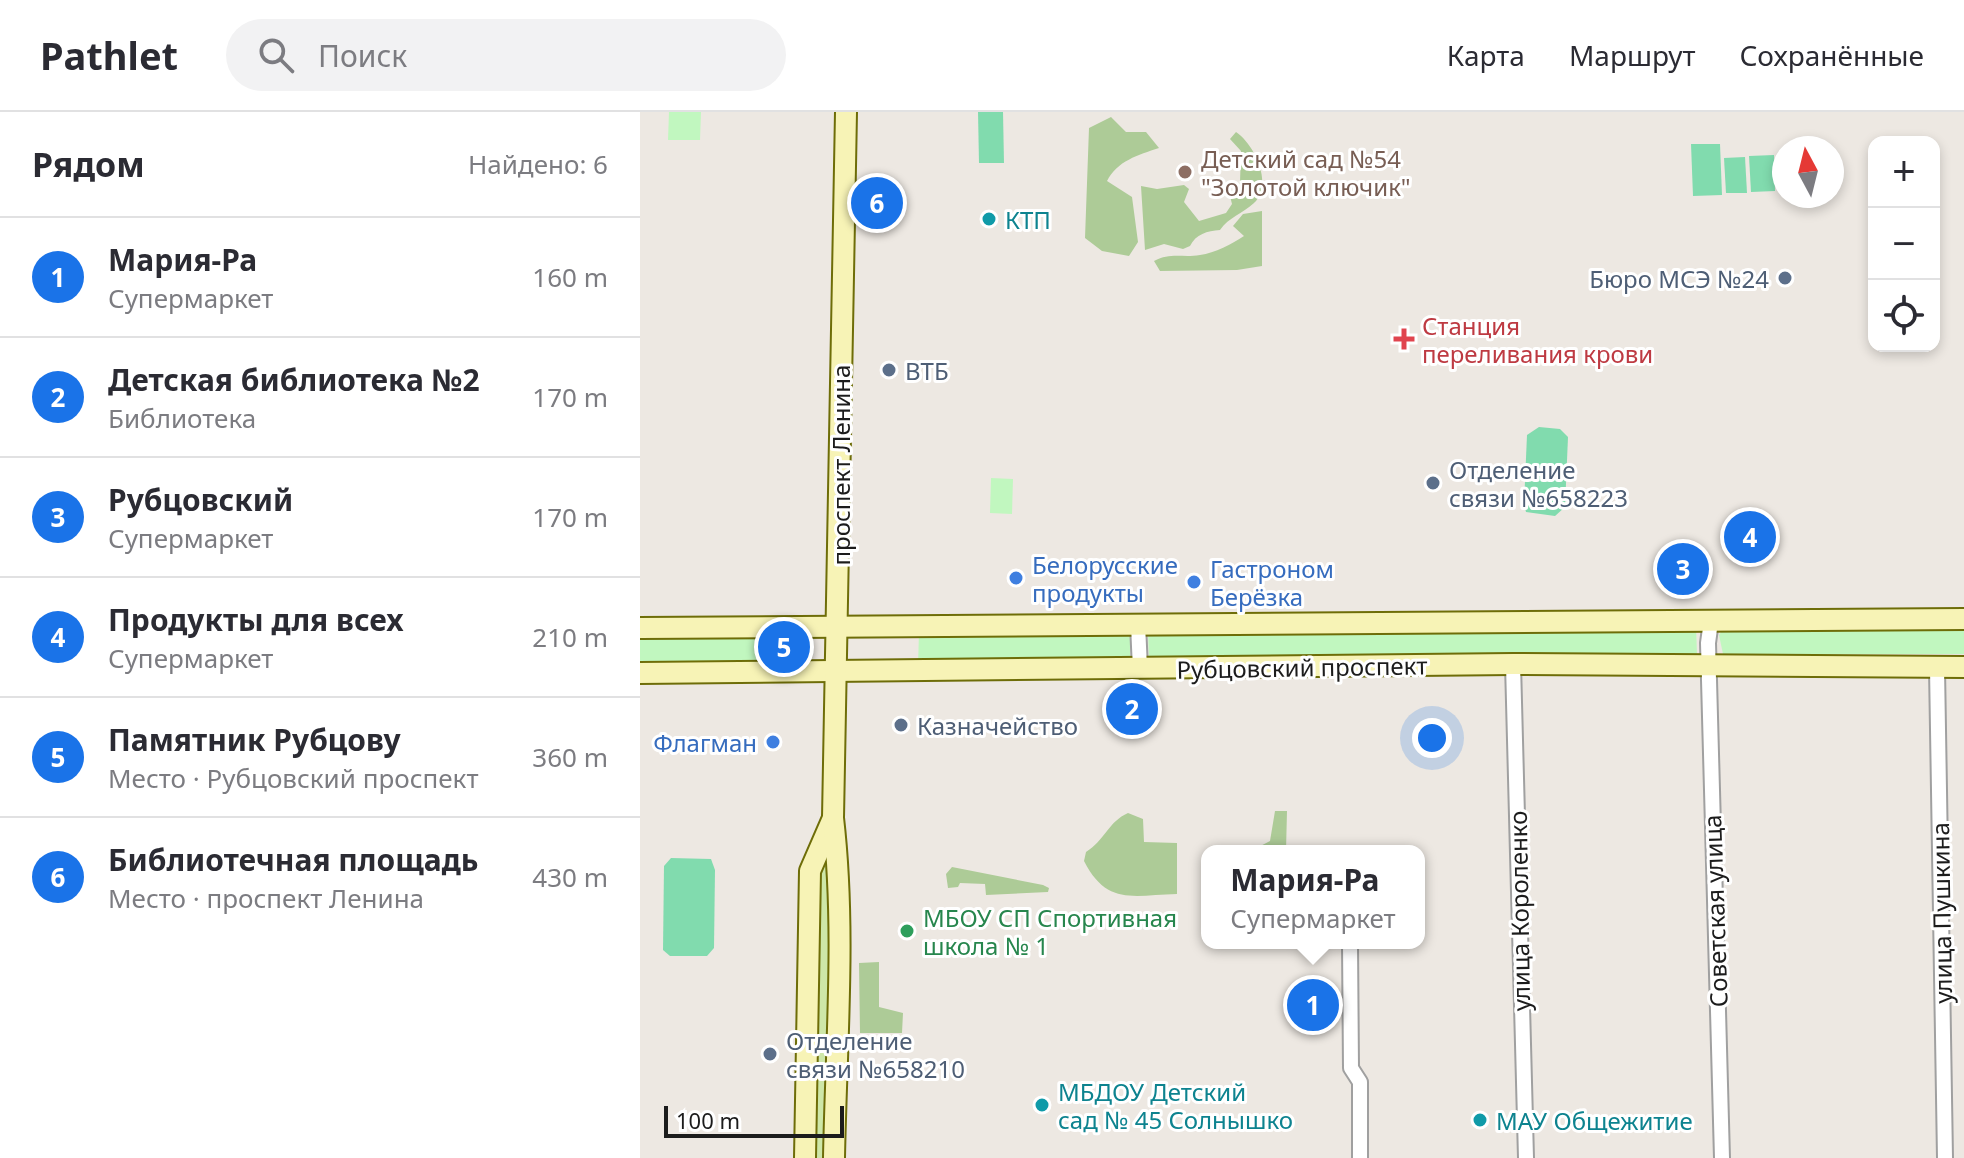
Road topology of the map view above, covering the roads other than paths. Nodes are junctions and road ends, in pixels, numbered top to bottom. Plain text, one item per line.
1 (846, 112) edge
2 (1964, 619) edge
3 (1711, 621) junction
4 (1138, 624) junction
5 (838, 625) junction
6 (640, 628) edge
7 (1513, 664) junction
8 (1708, 665) junction
9 (1964, 667) edge
10 (1937, 668) junction
11 (1140, 669) junction
12 (837, 672) junction
13 (640, 673) edge
14 (833, 818) junction
15 (814, 854) junction
16 (837, 854) junction
17 (1350, 949) edge
18 (805, 1158) edge
19 (834, 1158) edge
20 (1360, 1158) edge
21 (1526, 1158) edge
22 (1722, 1158) edge
23 (1945, 1158) edge

1 - 5 street, проспект Ленина
2 - 3 street, Рубцовский проспект
3 - 4 street, Рубцовский проспект
3 - 8 street, Советская улица
4 - 5 street, Рубцовский проспект
4 - 11 street
5 - 6 street, Рубцовский проспект
5 - 12 street, проспект Ленина
7 - 8 street, Рубцовский проспект
7 - 11 street, Рубцовский проспект
7 - 21 street, улица Короленко
8 - 10 street, Рубцовский проспект
8 - 22 street, Советская улица
9 - 10 street, Рубцовский проспект
10 - 23 street, улица Пушкина
11 - 12 street, Рубцовский проспект
12 - 13 street, Рубцовский проспект
12 - 14 street, проспект Ленина
14 - 15 street, проспект Ленина
14 - 16 street, проспект Ленина
15 - 16 street
15 - 18 street, проспект Ленина
16 - 19 street, проспект Ленина
17 - 20 street

